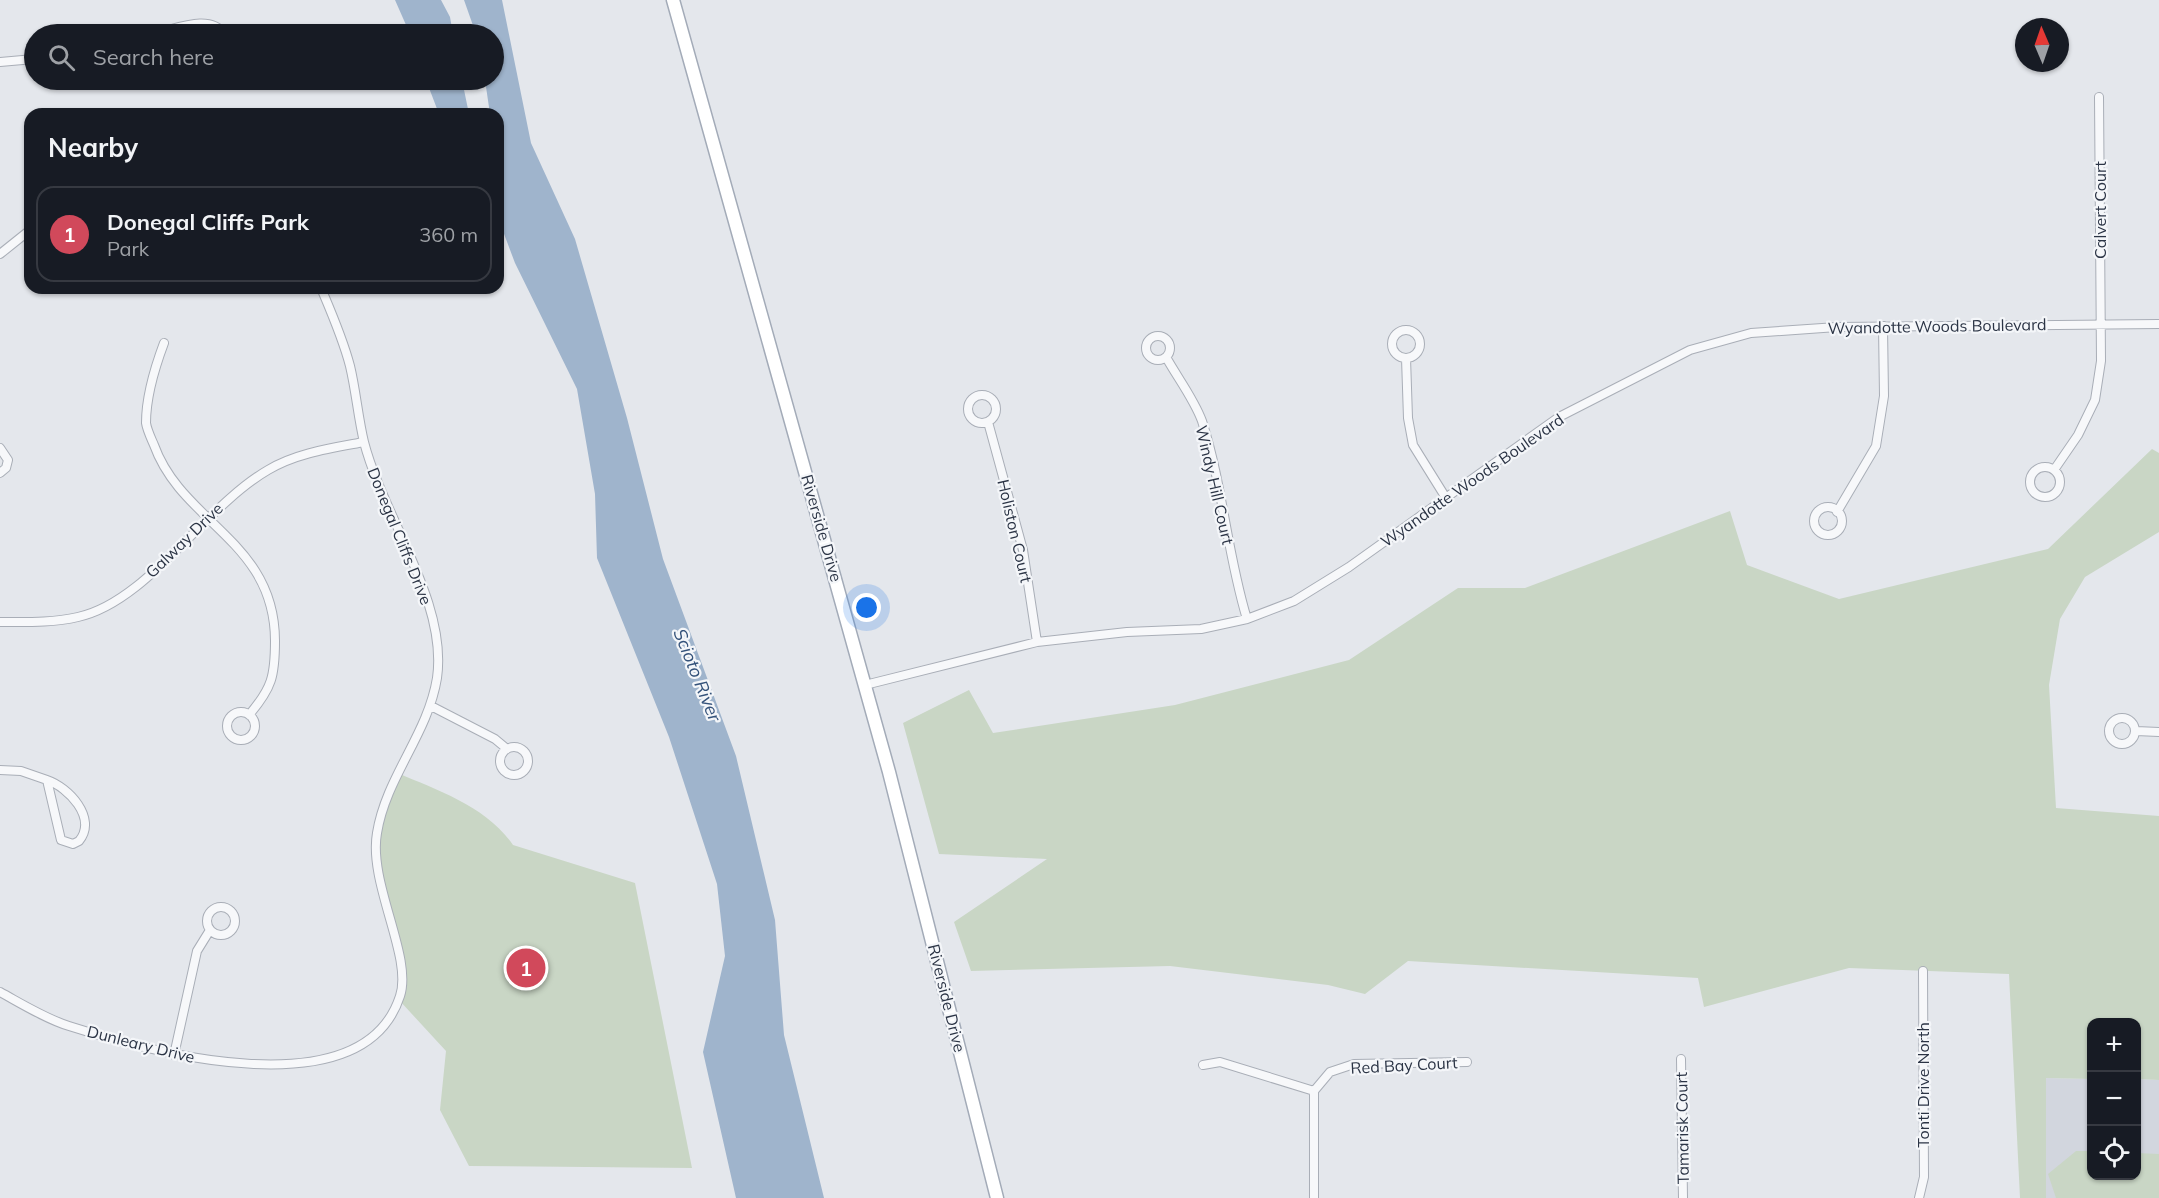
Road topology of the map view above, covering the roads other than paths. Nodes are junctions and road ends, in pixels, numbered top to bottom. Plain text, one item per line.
1 (673, 0) edge
2 (192, 24) edge
3 (208, 24) edge
4 (24, 60) edge
5 (0, 62) edge
6 (2099, 97) dead end
7 (24, 235) edge
8 (0, 254) edge
9 (323, 294) edge
10 (2101, 324) junction
11 (2159, 324) edge
12 (1883, 326) junction
13 (164, 343) dead end
14 (1166, 357) dead end
15 (1406, 358) dead end
16 (988, 422) dead end
17 (364, 442) junction
18 (0, 448) edge
19 (2054, 470) junction
20 (0, 473) edge
21 (1446, 498) junction
22 (1837, 512) dead end
23 (208, 517) junction
24 (1247, 619) junction
25 (0, 622) edge
26 (1037, 642) junction
27 (866, 685) junction
28 (431, 706) junction
29 (249, 715) dead end
30 (2136, 731) dead end
31 (2159, 732) edge
32 (507, 749) dead end
33 (0, 770) edge
34 (47, 780) junction
35 (210, 930) dead end
36 (1923, 970) dead end
37 (401, 991) joint
38 (0, 992) edge
39 (174, 1055) junction
40 (1681, 1059) dead end
41 (1467, 1062) dead end
42 (1203, 1065) dead end
43 (1314, 1091) junction
44 (997, 1198) edge
45 (1314, 1198) edge
46 (1683, 1198) edge
47 (1919, 1198) edge

1 - 27 main road, Riverside Drive
2 - 3 street
4 - 5 street
6 - 10 street, Calvert Court
7 - 8 street
9 - 17 street, Donegal Cliffs Drive
10 - 11 street, Wyandotte Woods Boulevard
10 - 12 street, Wyandotte Woods Boulevard
10 - 19 street, Calvert Court
12 - 21 street, Wyandotte Woods Boulevard
12 - 22 street
13 - 23 street
14 - 24 street, Windy Hill Court
15 - 21 street
16 - 26 street, Holiston Court
17 - 23 street, Galway Drive
17 - 28 street, Donegal Cliffs Drive
18 - 20 street
19 - 19 street
21 - 24 street, Wyandotte Woods Boulevard
23 - 25 street, Galway Drive
23 - 29 street
24 - 26 street, Wyandotte Woods Boulevard
26 - 27 street, Wyandotte Woods Boulevard
27 - 44 main road, Riverside Drive
28 - 32 street
28 - 37 street, Donegal Cliffs Drive
30 - 31 street
33 - 34 street
34 - 34 street
35 - 39 street
36 - 47 street, Tonti Drive North
37 - 39 street, Dunleary Drive
38 - 39 street, Dunleary Drive
40 - 46 street, Tamarisk Court
41 - 43 street, Red Bay Court
42 - 43 street
43 - 45 street

